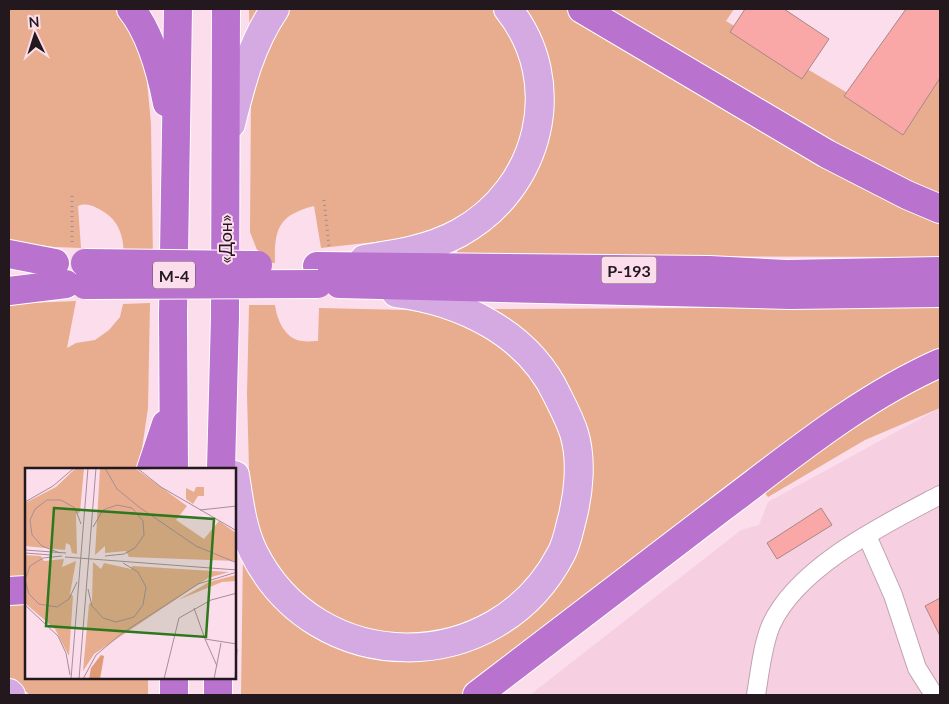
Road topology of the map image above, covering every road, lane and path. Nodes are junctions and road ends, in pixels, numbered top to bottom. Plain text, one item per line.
1 (131, 9) edge
2 (178, 9) edge
3 (226, 9) edge
4 (275, 9) edge
5 (508, 9) edge
6 (582, 9) edge
7 (175, 147) junction
8 (224, 150) junction
9 (72, 196) dead end
10 (324, 200) dead end
11 (940, 208) edge
12 (9, 254) edge
13 (9, 262) edge
14 (322, 267) junction
15 (72, 268) junction
16 (940, 271) edge
17 (9, 282) edge
18 (9, 291) edge
19 (940, 293) edge
20 (940, 363) edge
21 (222, 401) junction
22 (172, 403) junction
23 (151, 468) edge
24 (174, 468) edge
25 (221, 468) edge
26 (234, 468) edge
27 (236, 481) edge
28 (940, 495) edge
29 (867, 536) junction
30 (25, 590) edge
31 (9, 591) edge
32 (174, 679) edge
33 (218, 679) edge
34 (174, 695) edge
35 (218, 695) edge
36 (477, 695) edge
37 (756, 695) edge
38 (934, 695) edge

1 - 7 highway
2 - 7 highway, М-4
3 - 8 highway, «Дон»
4 - 8 main road
5 - 14 main road
6 - 11 highway
7 - 22 highway, М-4
8 - 21 highway, «Дон»
9 - 15 path
10 - 14 path
12 - 15 highway
13 - 15 main road
14 - 15 highway, Р-193, bridge
14 - 16 highway, Р-193
14 - 19 highway, Р-193
14 - 27 main road
15 - 17 main road
15 - 18 highway
20 - 36 highway
21 - 25 highway, «Дон»
21 - 26 main road
22 - 23 highway
22 - 24 highway, М-4
28 - 29 street
29 - 37 street
29 - 38 street
30 - 31 highway
32 - 34 highway
33 - 35 highway

